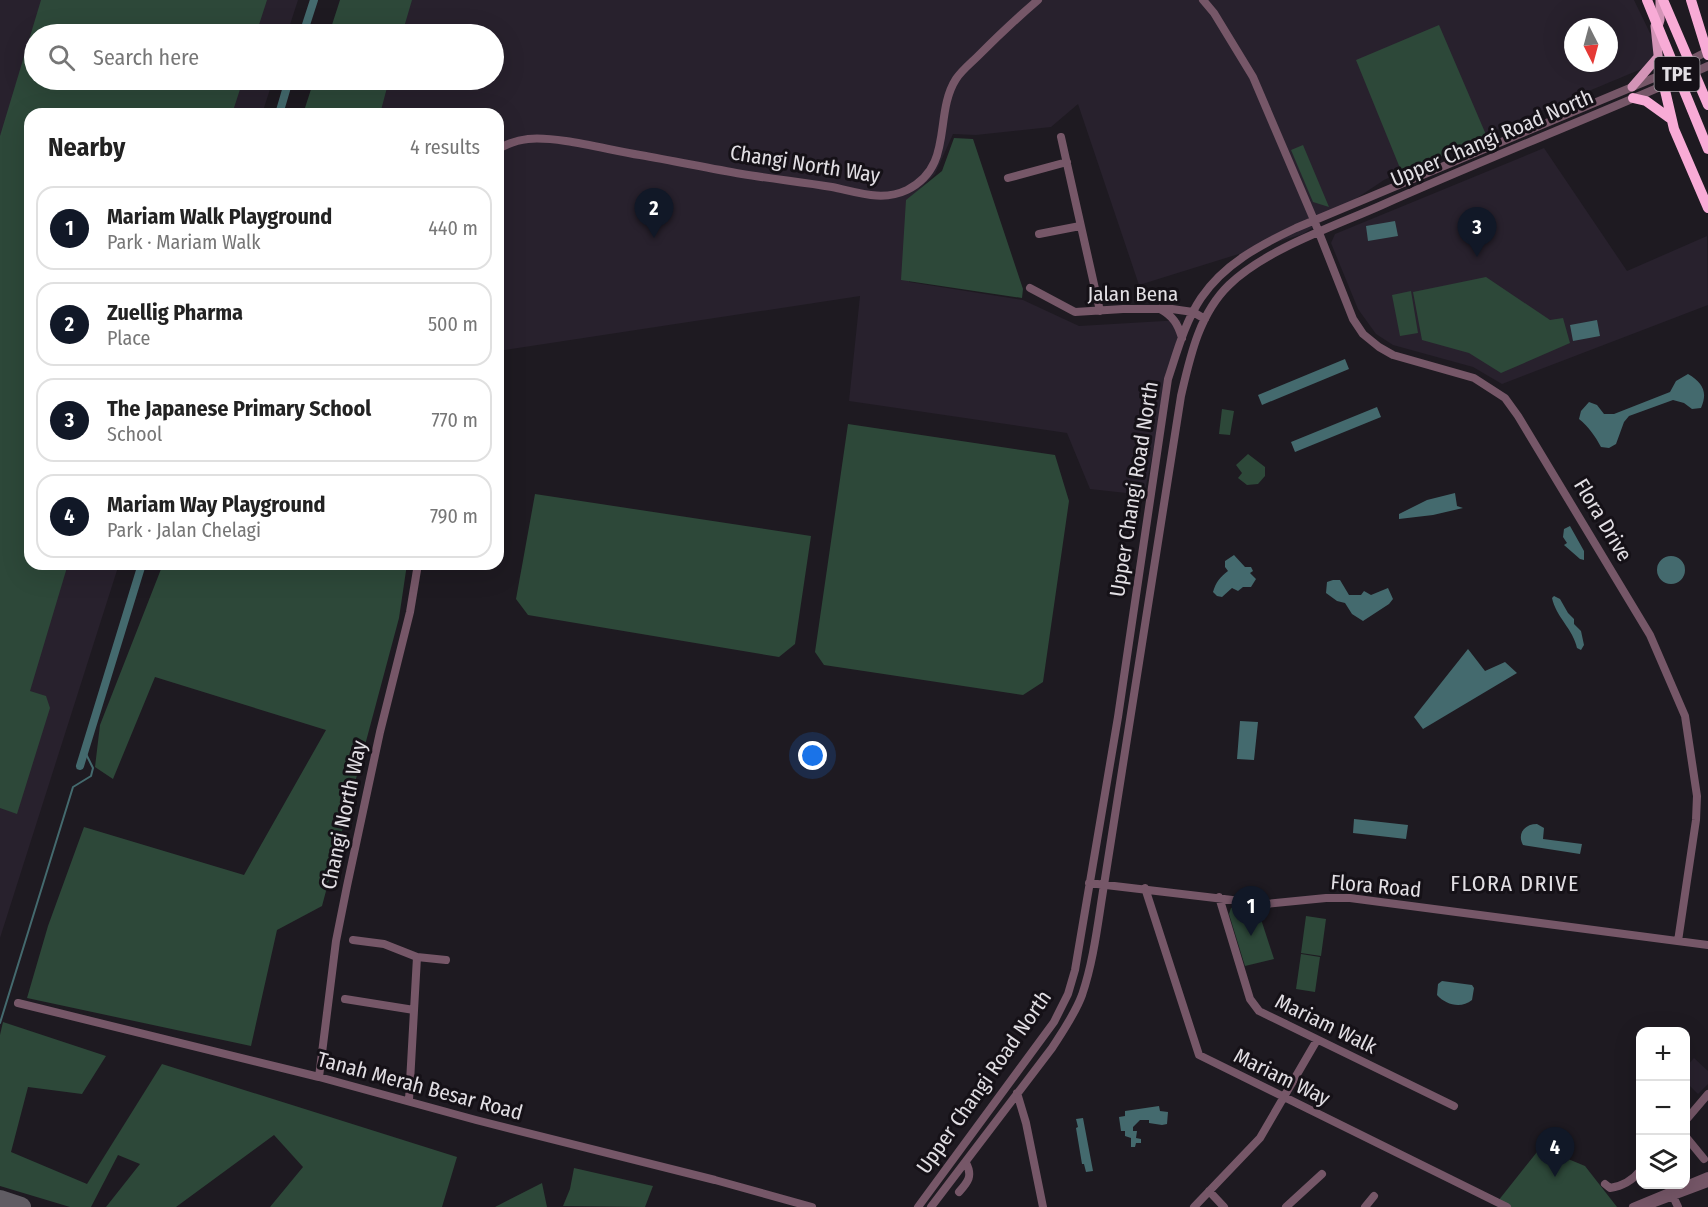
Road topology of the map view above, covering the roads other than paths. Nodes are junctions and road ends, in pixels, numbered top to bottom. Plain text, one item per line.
1 (1038, 0) edge
2 (1203, 0) edge
3 (1647, 0) edge
4 (1653, 0) edge
5 (1662, 0) edge
6 (1693, 0) edge
7 (1656, 32) junction
8 (1708, 49) edge
9 (1708, 55) edge
10 (1658, 57) junction
11 (1708, 66) edge
12 (1663, 80) junction
13 (1633, 93) junction
14 (1708, 105) edge
15 (1671, 119) junction
16 (1061, 137) dead end
17 (504, 146) edge
18 (1708, 149) edge
19 (1067, 162) junction
20 (1008, 178) dead end
21 (1708, 208) edge
22 (1314, 220) junction
23 (1080, 226) junction
24 (1319, 232) junction
25 (1039, 234) dead end
26 (1030, 288) dead end
27 (1160, 309) junction
28 (1100, 311) junction
29 (1193, 312) junction
30 (1204, 319) junction
31 (1182, 338) junction
32 (417, 570) edge
33 (1149, 601) junction
34 (1133, 607) junction
35 (1089, 883) junction
36 (1104, 885) junction
37 (1145, 888) junction
38 (1219, 897) junction
39 (353, 940) dead end
40 (1678, 941) junction
41 (1708, 945) edge
42 (417, 957) junction
43 (446, 960) dead end
44 (345, 999) dead end
45 (18, 1003) dead end
46 (414, 1010) junction
47 (1317, 1040) junction
48 (319, 1077) junction
49 (1017, 1093) junction
50 (1708, 1094) edge
51 (1285, 1098) junction
52 (409, 1100) junction
53 (1455, 1106) dead end
54 (1690, 1115) edge
55 (1690, 1142) edge
56 (1704, 1159) dead end
57 (966, 1163) junction
58 (1322, 1174) dead end
59 (1636, 1175) edge
60 (1708, 1176) edge
61 (1708, 1183) edge
62 (1605, 1184) dead end
63 (1209, 1191) junction
64 (960, 1192) dead end
65 (1671, 1193) junction
66 (1374, 1196) dead end
67 (812, 1207) edge
68 (918, 1207) edge
69 (931, 1207) edge
70 (1043, 1207) edge
71 (1194, 1207) edge
72 (1224, 1207) edge
73 (1286, 1207) edge
74 (1365, 1207) edge
75 (1507, 1207) edge
76 (1633, 1207) edge
77 (1644, 1207) edge
78 (1678, 1207) edge

1 - 17 street, Changi North Way
2 - 22 street, Flora Drive
3 - 18 highway, TPE
4 - 7 main road
5 - 7 main road
5 - 14 highway, TPE
6 - 8 main road
6 - 9 highway
7 - 10 main road
8 - 12 street, Upper Changi Road North
10 - 12 main road
10 - 13 main road
11 - 12 street, Upper Changi Road North
12 - 13 street, Upper Changi Road North
12 - 15 highway
13 - 15 highway
13 - 22 street, Upper Changi Road North
13 - 24 street, Upper Changi Road North
15 - 21 highway
16 - 19 street
19 - 20 street
19 - 23 street
22 - 24 street, Flora Drive
22 - 29 street, Upper Changi Road North
23 - 25 street
23 - 28 street
24 - 30 street, Upper Changi Road North
24 - 40 street, Flora Drive
26 - 28 street, Jalan Bena
27 - 28 street, Jalan Bena
27 - 29 street, Jalan Bena
27 - 31 street
29 - 30 street, Jalan Bena
29 - 31 street, Upper Changi Road North
30 - 33 street, Upper Changi Road North
31 - 34 street, Upper Changi Road North
32 - 48 street, Changi North Way
33 - 34 street
33 - 36 street, Upper Changi Road North
34 - 35 street, Upper Changi Road North
35 - 36 street
35 - 68 street, Upper Changi Road North
36 - 37 street
36 - 49 street, Upper Changi Road North
37 - 38 street
37 - 51 street, Mariam Way
38 - 40 street, Flora Road
38 - 47 street, Mariam Walk
39 - 42 street
40 - 41 street, Flora Road
42 - 43 street
42 - 46 street
44 - 46 street
45 - 48 street, Tanah Merah Besar Road
46 - 52 street
47 - 51 street
47 - 53 street, Mariam Walk
48 - 52 street, Tanah Merah Besar Road
49 - 57 street, Upper Changi Road North
49 - 70 street
50 - 54 street
51 - 63 street
51 - 75 street, Mariam Way
52 - 67 street, Tanah Merah Besar Road
55 - 56 street
57 - 64 street, Upper Changi Road North
57 - 69 street, Upper Changi Road North
58 - 73 street
59 - 62 street
60 - 65 street
61 - 65 street
63 - 71 street
63 - 72 street
65 - 76 street
65 - 77 street
65 - 78 street
66 - 74 street

